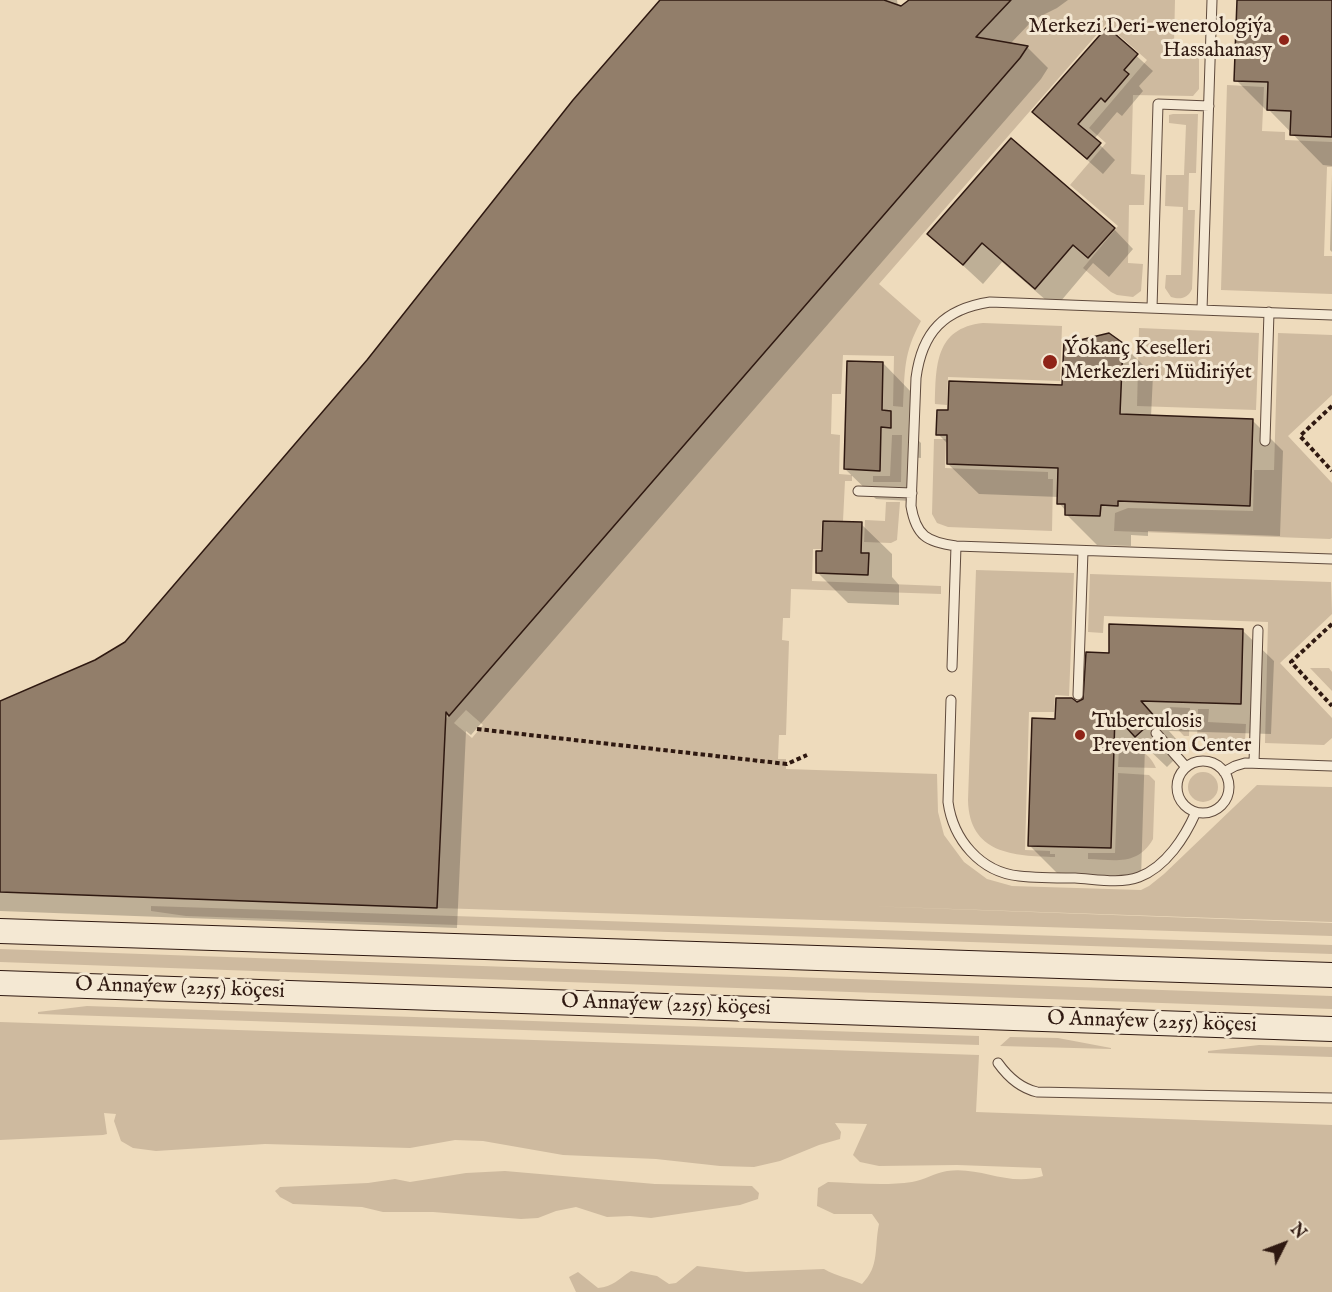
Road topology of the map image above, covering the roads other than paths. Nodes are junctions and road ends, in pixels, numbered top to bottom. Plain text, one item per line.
1 (1212, 0) edge
2 (1209, 106) junction
3 (1152, 308) junction
4 (1202, 310) junction
5 (1269, 312) junction
6 (1332, 315) edge
7 (1265, 441) dead end
8 (858, 491) dead end
9 (912, 493) junction
10 (956, 546) junction
11 (1083, 550) junction
12 (1332, 559) edge
13 (1258, 630) dead end
14 (952, 667) dead end
15 (1078, 694) dead end
16 (951, 700) dead end
17 (1156, 733) dead end
18 (1254, 764) junction
19 (1332, 766) edge
20 (1186, 767) junction
21 (1224, 772) junction
22 (1196, 812) junction
23 (0, 931) edge
24 (1332, 975) edge
25 (0, 983) edge
26 (1332, 1029) edge
27 (998, 1063) dead end
28 (1332, 1098) edge

1 - 2 lane
2 - 3 lane
2 - 4 lane
3 - 4 lane
3 - 9 lane
4 - 5 lane
5 - 6 lane
5 - 7 lane
8 - 9 lane
9 - 10 lane
10 - 11 lane
10 - 14 lane
11 - 12 lane
11 - 15 lane
13 - 18 lane
16 - 22 lane
17 - 20 lane
18 - 19 lane
18 - 21 lane
20 - 21 lane
20 - 22 lane
21 - 22 lane
23 - 24 main road
25 - 26 main road, O Annaýew (2255) köçesi
27 - 28 lane

